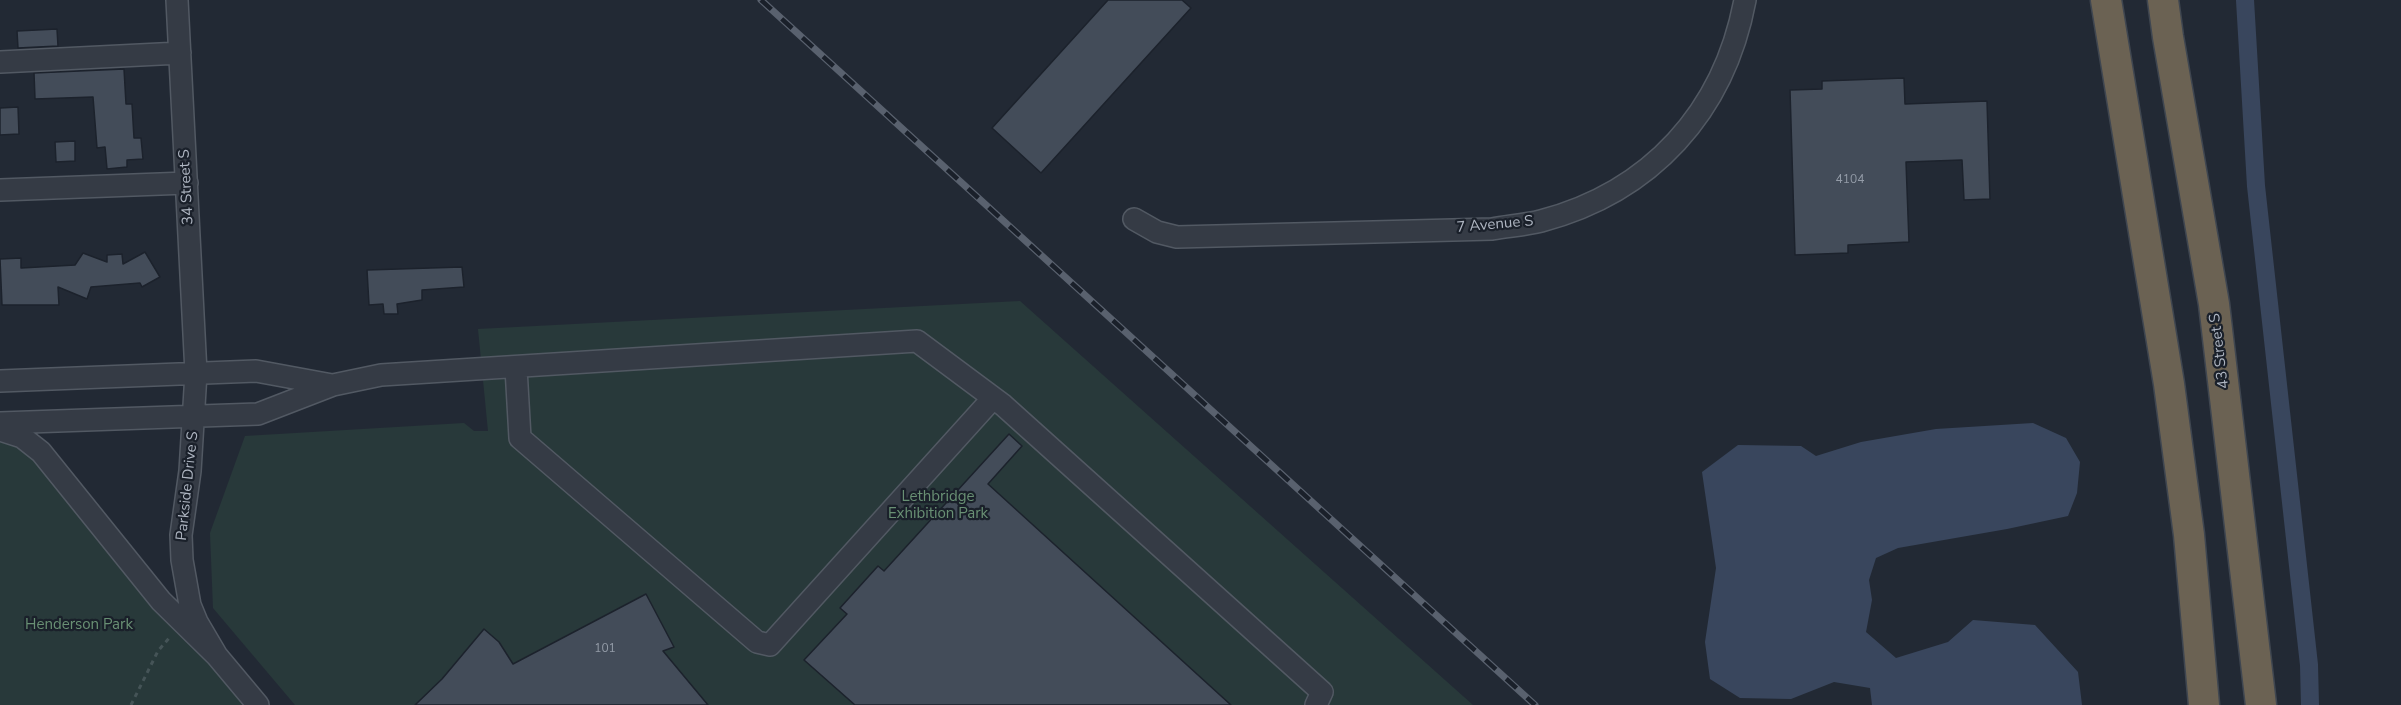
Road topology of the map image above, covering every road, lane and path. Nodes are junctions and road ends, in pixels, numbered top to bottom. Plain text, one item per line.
1 (177, 0) edge
2 (1745, 0) edge
3 (2106, 0) edge
4 (2163, 0) edge
5 (180, 53) junction
6 (0, 62) edge
7 (187, 183) junction
8 (0, 190) edge
9 (1134, 219) dead end
10 (516, 368) junction
11 (196, 373) junction
12 (0, 381) edge
13 (333, 385) junction
14 (993, 398) junction
15 (195, 416) junction
16 (0, 423) edge
17 (0, 430) edge
18 (176, 632) dead end
19 (217, 656) junction
20 (131, 705) edge
21 (258, 705) edge
22 (1316, 705) edge
23 (2204, 705) edge
24 (2262, 705) edge

1 - 5 street, 34 Street S
2 - 9 street, 7 Avenue S
3 - 23 highway
4 - 24 highway, 43 Street S
5 - 6 street
5 - 7 street, 34 Street S
7 - 8 street
7 - 11 street, 34 Street S
10 - 13 street, Parkside Drive S
10 - 14 street, Parkside Drive S
10 - 14 street
11 - 12 street, Parkside Drive S
11 - 13 street, Parkside Drive S
11 - 15 street, Parkside Drive S
13 - 15 street, Parkside Drive S
14 - 22 street, Parkside Drive S
15 - 16 street, Parkside Drive S
15 - 19 street, Parkside Drive S
17 - 19 street
18 - 20 path
19 - 21 street

